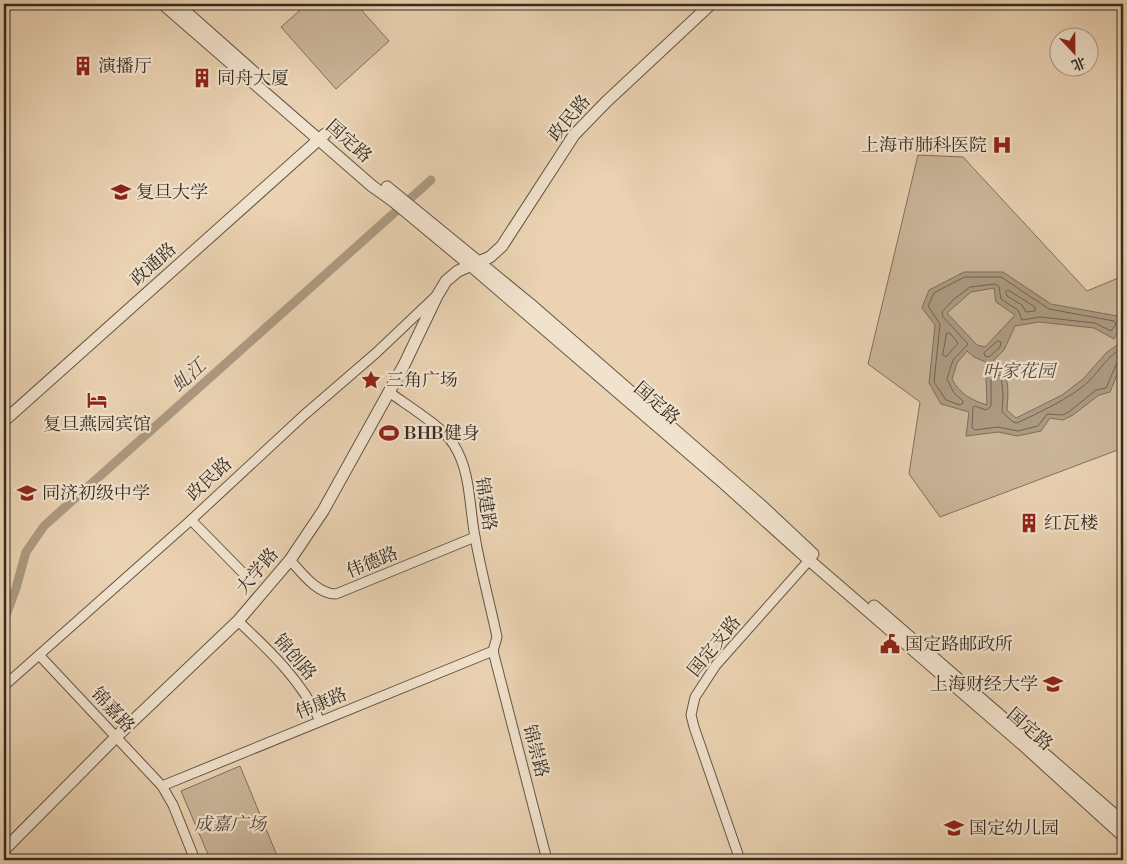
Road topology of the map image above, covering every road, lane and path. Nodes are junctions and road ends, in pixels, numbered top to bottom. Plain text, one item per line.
1 (163, 4) edge
2 (177, 4) edge
3 (711, 4) edge
4 (322, 136) junction
5 (474, 264) junction
6 (437, 296) junction
7 (389, 392) junction
8 (4, 421) edge
9 (191, 520) junction
10 (475, 537) junction
11 (811, 558) junction
12 (290, 560) junction
13 (250, 579) dead end
14 (238, 621) junction
15 (493, 651) junction
16 (40, 656) junction
17 (4, 686) edge
18 (320, 721) junction
19 (116, 737) junction
20 (162, 786) junction
21 (1123, 822) edge
22 (1123, 836) edge
23 (4, 850) edge
24 (195, 860) edge
25 (547, 860) edge
26 (740, 860) edge

1 - 4 street, 国定路
2 - 4 street, 国定路
3 - 5 street, 政民路
4 - 5 street, 国定路
4 - 8 street, 政通路
5 - 6 street, 大学路
5 - 11 street, 国定路
6 - 7 street, 大学路
6 - 9 street, 政民路
7 - 10 street, 锦建路
7 - 12 street, 大学路
9 - 13 street
9 - 16 street, 政民路
10 - 12 street, 伟德路
10 - 15 street, 锦建路
11 - 21 street, 国定路
11 - 22 street, 国定路
11 - 26 street, 国定支路
12 - 14 street, 大学路
14 - 18 street, 锦创路
14 - 19 street, 大学路
15 - 18 street, 伟康路
15 - 25 street, 锦崇路
16 - 17 street, 政民路
16 - 19 street, 锦嘉路
18 - 20 street, 伟康路
19 - 20 street, 锦嘉路
19 - 23 street, 大学路
20 - 24 street, 锦嘉路

